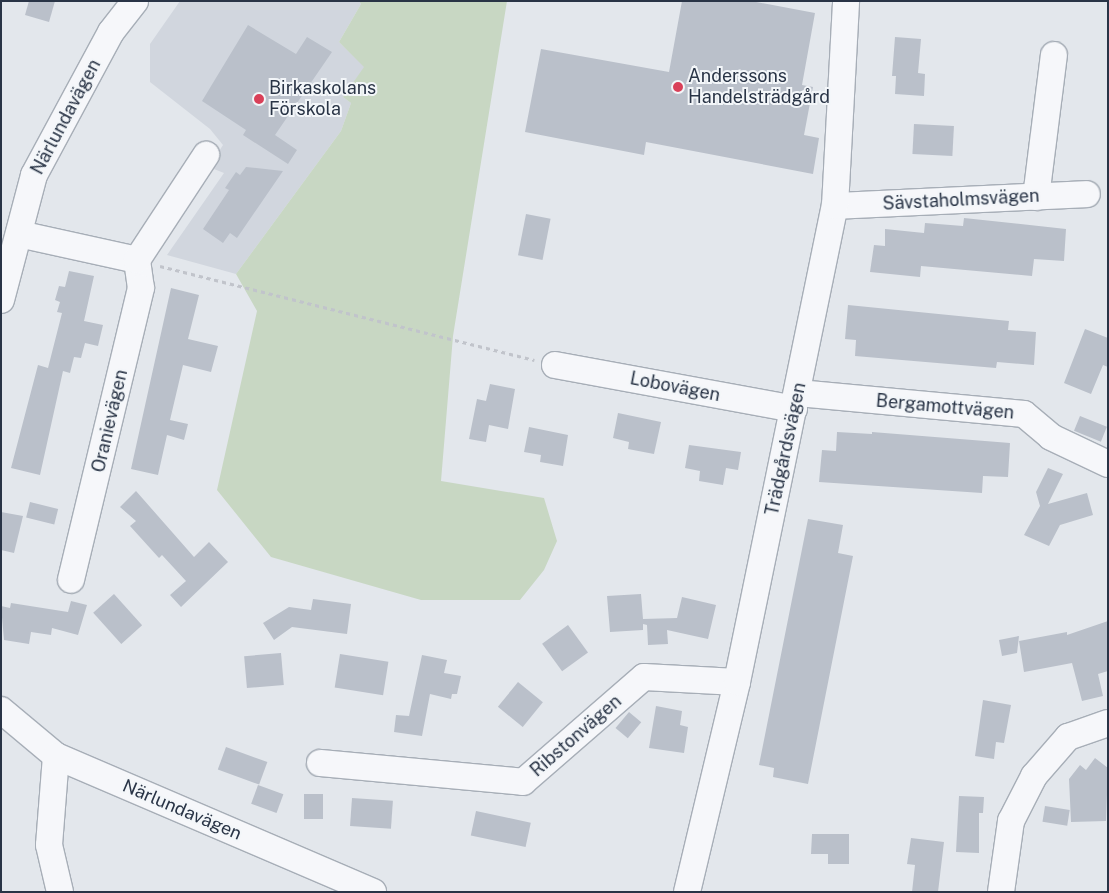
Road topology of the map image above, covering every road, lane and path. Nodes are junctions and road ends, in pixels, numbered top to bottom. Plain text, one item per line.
1 (135, 1) edge
2 (846, 1) edge
3 (1054, 55) dead end
4 (206, 156) dead end
5 (1087, 194) dead end
6 (1036, 197) junction
7 (835, 206) junction
8 (19, 234) junction
9 (137, 260) junction
10 (1, 300) edge
11 (556, 365) joint
12 (796, 401) junction
13 (1108, 464) edge
14 (71, 580) dead end
15 (737, 682) junction
16 (1, 710) edge
17 (1108, 723) edge
18 (56, 756) junction
19 (320, 763) dead end
20 (60, 892) edge
21 (373, 892) edge
22 (687, 892) edge
23 (1001, 892) edge

1 - 8 street, Närlundavägen
2 - 7 street, Trädgårdsvägen
3 - 6 street
4 - 9 street
5 - 6 street, Sävstaholmsvägen
6 - 7 street, Sävstaholmsvägen
7 - 12 street, Trädgårdsvägen
8 - 9 street
8 - 10 street, Närlundavägen
9 - 11 path
9 - 14 street, Oranievägen
11 - 12 street, Lobovägen
12 - 13 street, Bergamottvägen
12 - 15 street, Trädgårdsvägen
15 - 19 street, Ribstonvägen
15 - 22 street, Trädgårdsvägen
16 - 18 street, Närlundavägen
17 - 23 street
18 - 20 street
18 - 21 street, Närlundavägen

